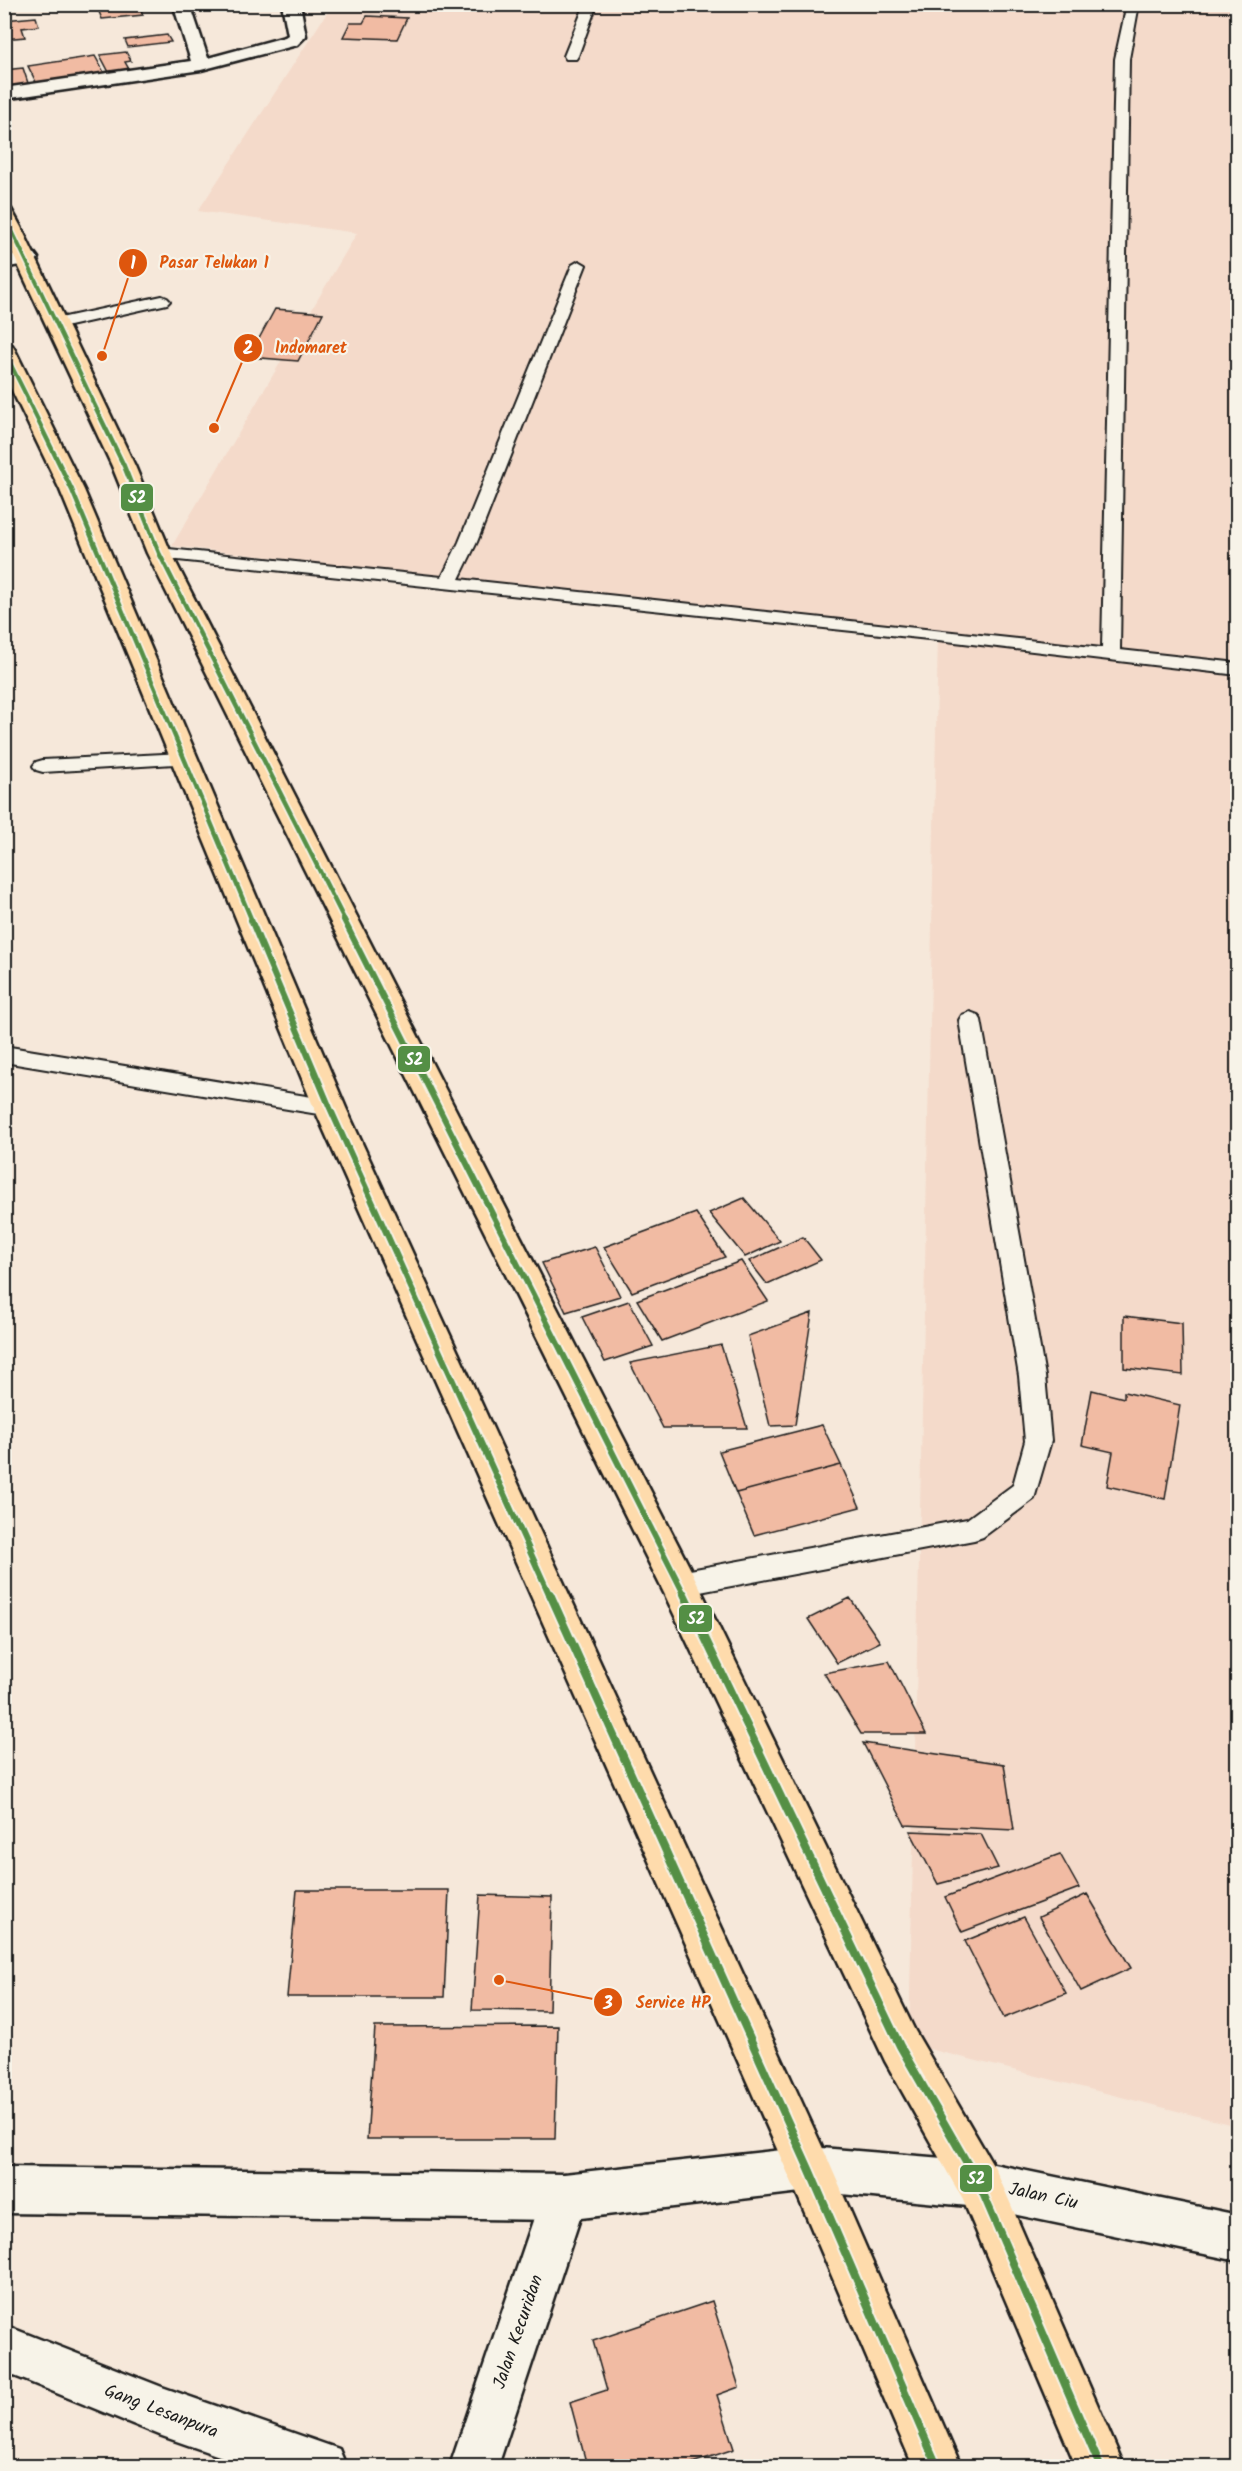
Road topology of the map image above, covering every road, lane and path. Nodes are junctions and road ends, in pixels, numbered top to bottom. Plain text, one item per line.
1 (181, 4) edge
2 (291, 4) edge
3 (591, 4) edge
4 (1133, 4) edge
5 (571, 57) dead end
6 (201, 65) junction
7 (4, 94) edge
8 (4, 213) edge
9 (16, 260) edge
10 (579, 265) dead end
11 (162, 301) dead end
12 (56, 324) junction
13 (4, 350) edge
14 (159, 553) junction
15 (448, 583) junction
16 (1111, 654) junction
17 (1238, 669) edge
18 (184, 759) junction
19 (43, 766) dead end
20 (970, 1020) dead end
21 (4, 1054) edge
22 (330, 1108) junction
23 (679, 1584) junction
24 (810, 2169) junction
25 (979, 2184) junction
26 (4, 2190) edge
27 (564, 2197) junction
28 (1238, 2238) edge
29 (4, 2348) edge
30 (322, 2466) edge
31 (474, 2466) edge
32 (937, 2466) edge
33 (1100, 2466) edge

1 - 6 street
2 - 6 street
3 - 5 lane
4 - 16 lane
6 - 7 street
8 - 9 main road
9 - 12 main road
10 - 15 lane
11 - 12 lane
12 - 14 main road
13 - 18 main road
14 - 15 lane
14 - 23 main road
15 - 16 lane
16 - 17 lane
18 - 19 lane
18 - 22 main road
20 - 23 lane
21 - 22 lane
22 - 24 main road
23 - 25 main road
24 - 25 street, Jalan Ciu
24 - 27 street, Jalan Ciu
24 - 32 main road
25 - 28 street, Jalan Ciu
25 - 33 main road
26 - 27 street, Jalan Ciu
27 - 31 street, Jalan Kecuridan
29 - 30 street, Gang Lesanpura

